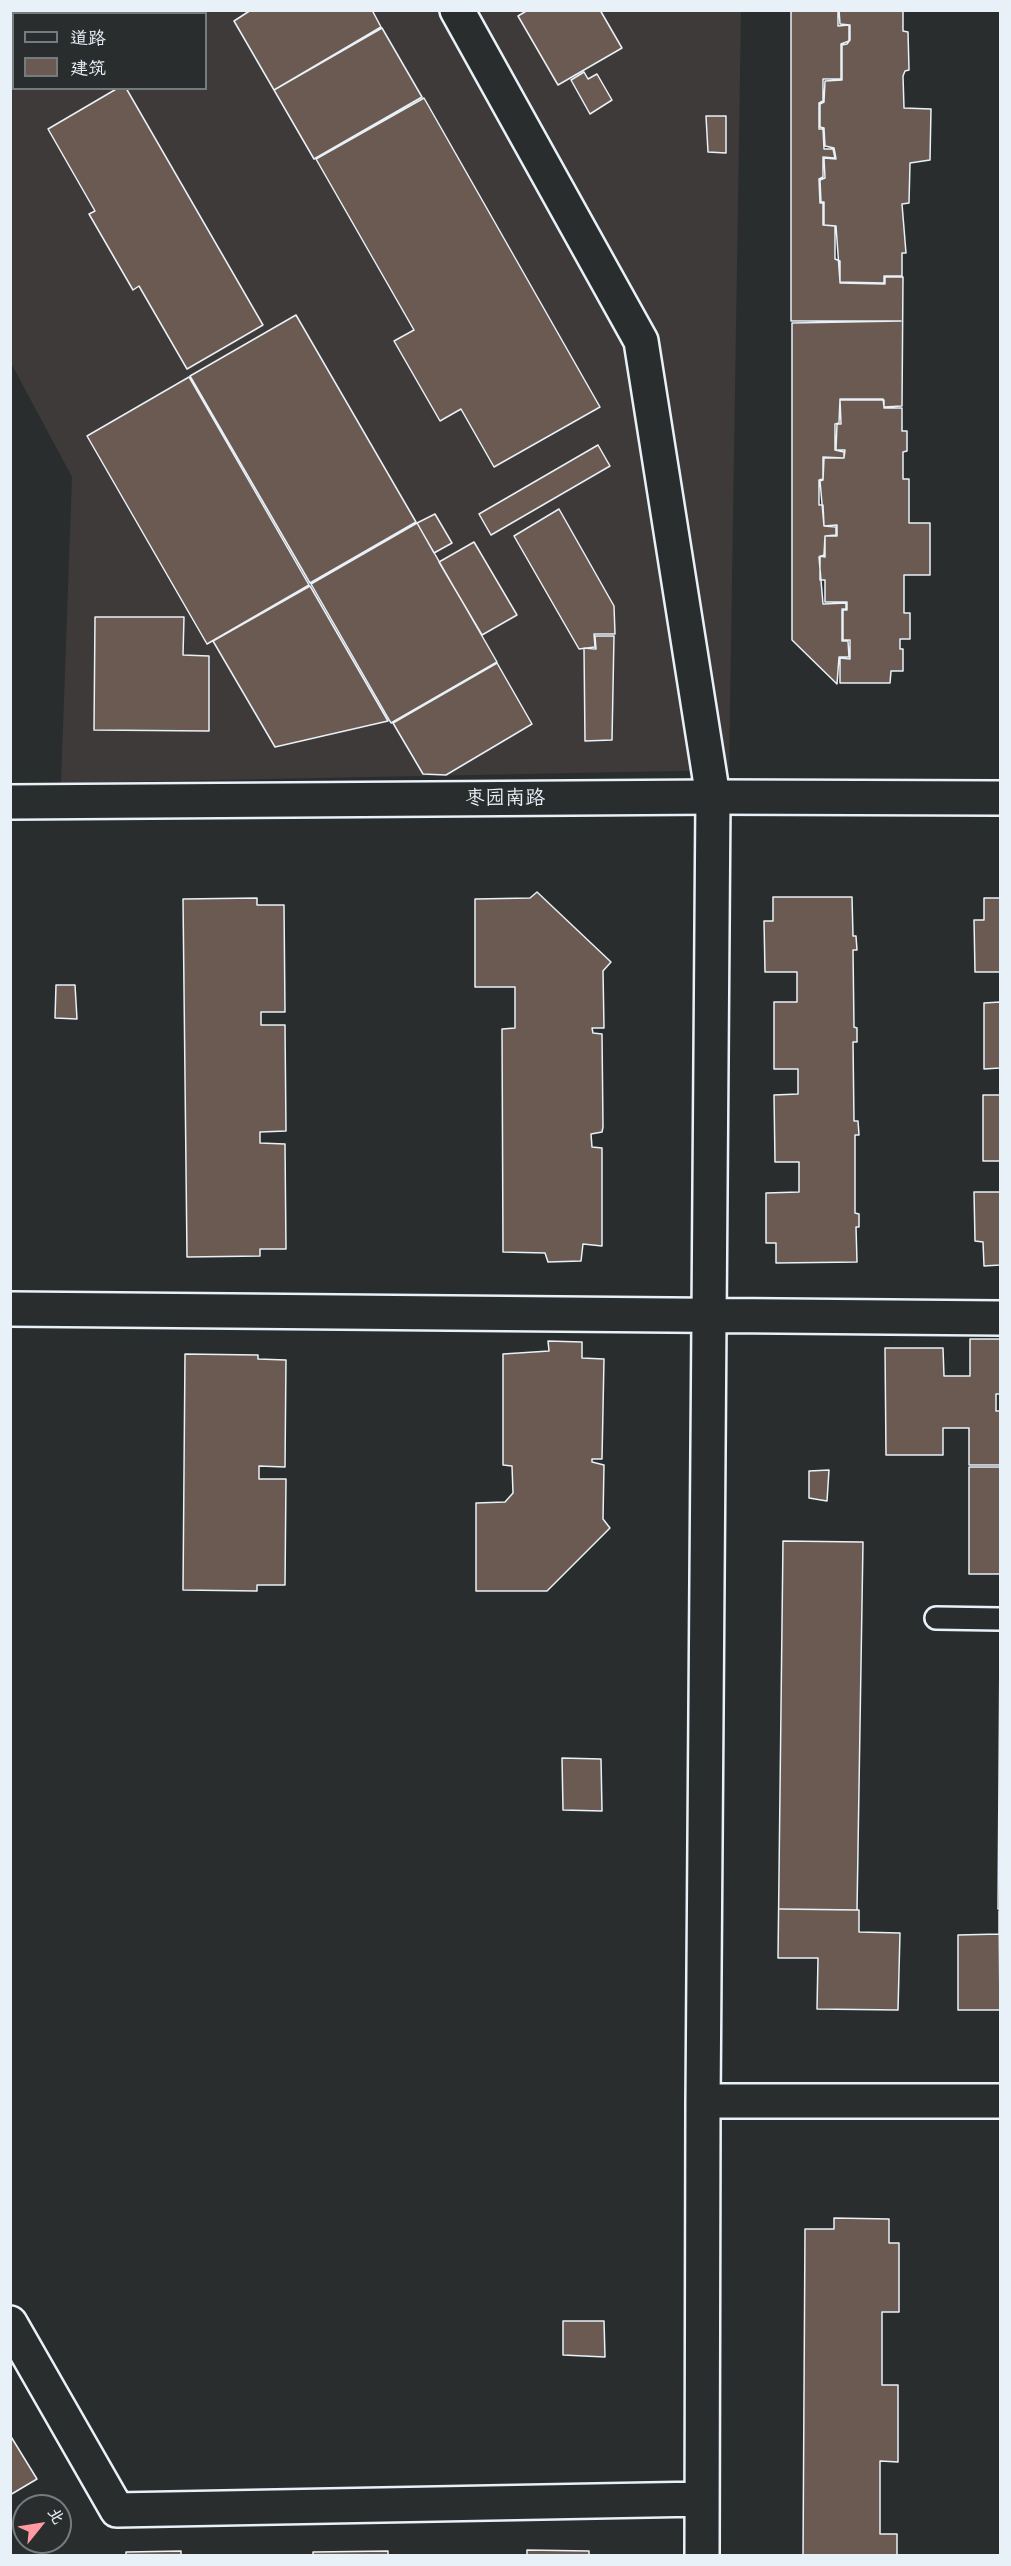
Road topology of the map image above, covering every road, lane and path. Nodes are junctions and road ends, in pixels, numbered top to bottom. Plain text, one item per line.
1 (458, 10) edge
2 (713, 797) junction
3 (1000, 798) edge
4 (10, 802) edge
5 (10, 1310) edge
6 (709, 1317) junction
7 (1000, 1318) edge
8 (936, 1618) dead end
9 (1000, 1619) edge
10 (1000, 2101) edge
11 (703, 2102) junction
12 (10, 2323) edge
13 (702, 2499) junction
14 (702, 2556) edge

1 - 2 street
2 - 3 street, 枣园南路
2 - 4 street, 枣园南路
2 - 6 street
5 - 6 street
6 - 7 street
6 - 11 street
8 - 9 lane
10 - 11 street
11 - 13 street
12 - 13 street
13 - 14 street

